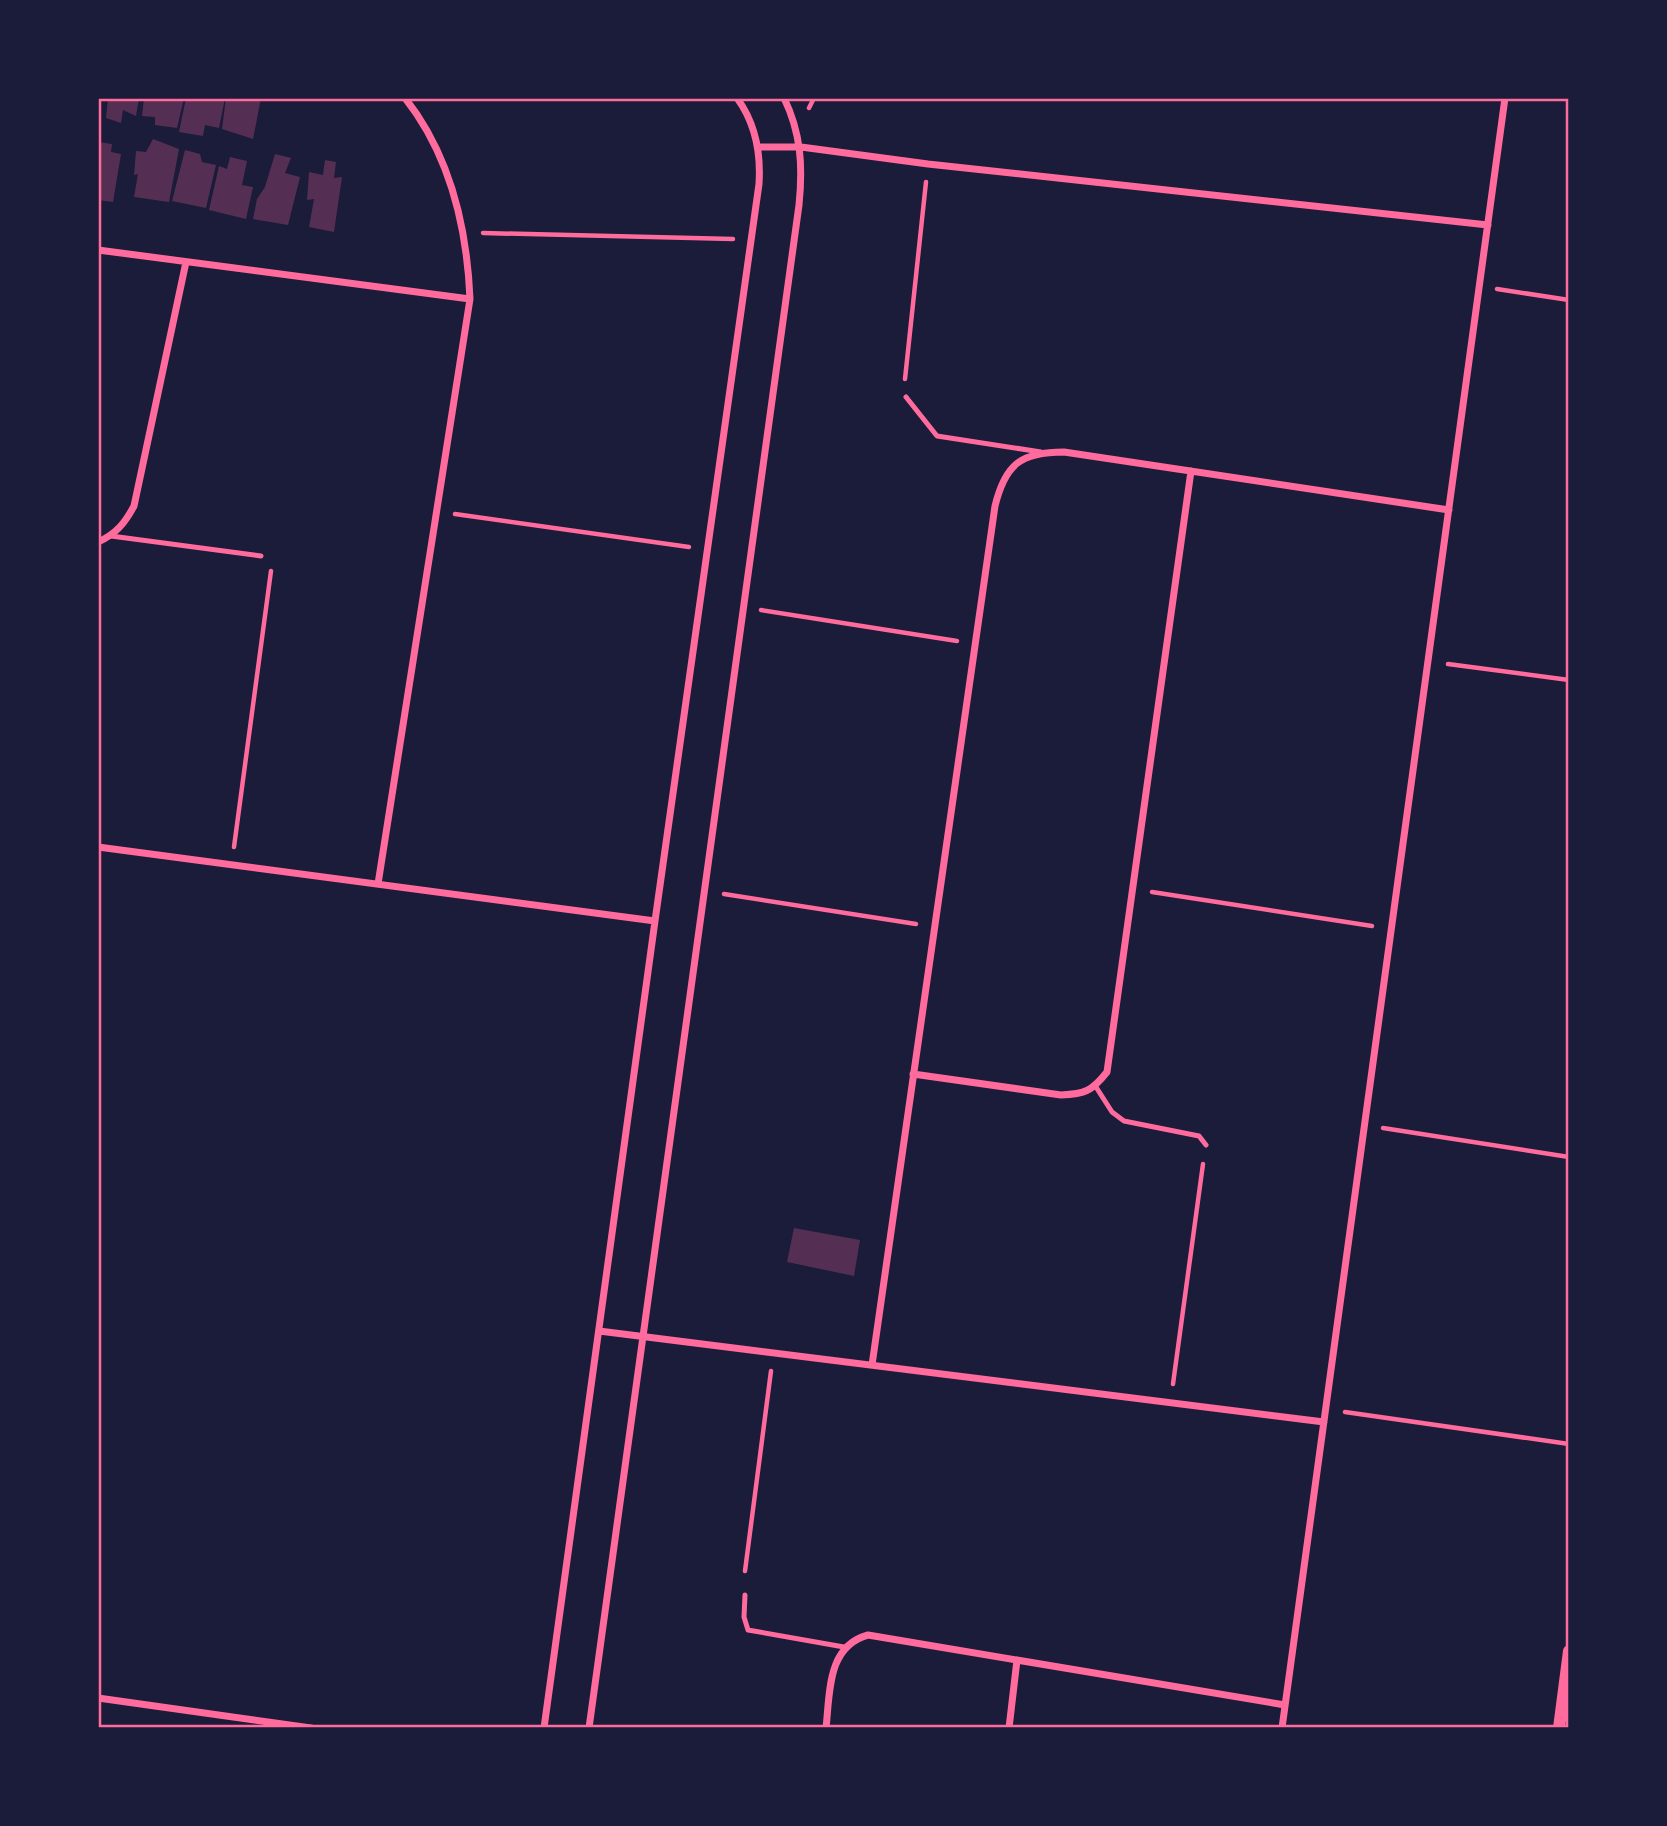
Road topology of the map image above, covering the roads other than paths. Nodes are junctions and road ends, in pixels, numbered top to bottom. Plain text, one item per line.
1 (405, 98) edge
2 (737, 98) edge
3 (784, 98) edge
4 (1505, 98) edge
5 (759, 147) junction
6 (801, 147) junction
7 (1488, 225) junction
8 (98, 250) edge
9 (186, 262) junction
10 (470, 299) junction
11 (906, 397) road end
12 (1041, 452) junction
13 (1191, 471) junction
14 (1449, 510) junction
15 (110, 536) junction
16 (98, 542) edge
17 (261, 556) road end
18 (98, 847) edge
19 (378, 884) junction
20 (654, 921) junction
21 (913, 1074) junction
22 (1096, 1087) junction
23 (1206, 1145) road end
24 (599, 1331) junction
25 (643, 1336) junction
26 (872, 1365) junction
27 (1324, 1422) junction
28 (746, 1595) dead end
29 (844, 1647) junction
30 (1569, 1651) edge
31 (1017, 1660) junction
32 (98, 1698) edge
33 (1285, 1705) junction
34 (266, 1725) edge
35 (311, 1728) edge
36 (544, 1728) edge
37 (589, 1728) edge
38 (826, 1728) edge
39 (1009, 1728) edge
40 (1282, 1728) edge
41 (1559, 1728) edge

1 - 10 street
2 - 5 street
3 - 6 street
4 - 7 street
5 - 6 street
5 - 20 street
6 - 7 street
6 - 25 street
7 - 14 street
8 - 9 street
9 - 10 street
9 - 15 street
10 - 19 street
11 - 12 lane
12 - 13 street
12 - 21 street
13 - 14 street
13 - 22 street
14 - 27 street
15 - 16 street
15 - 17 lane
18 - 19 street
19 - 20 street
20 - 24 street
21 - 22 street
21 - 26 street
22 - 23 lane
24 - 25 street
24 - 36 street
25 - 26 street
25 - 37 street
26 - 27 street
27 - 33 street
28 - 29 lane
29 - 31 street
29 - 38 street
30 - 41 street
31 - 33 street
31 - 39 street
32 - 34 street
33 - 40 street
34 - 35 street

